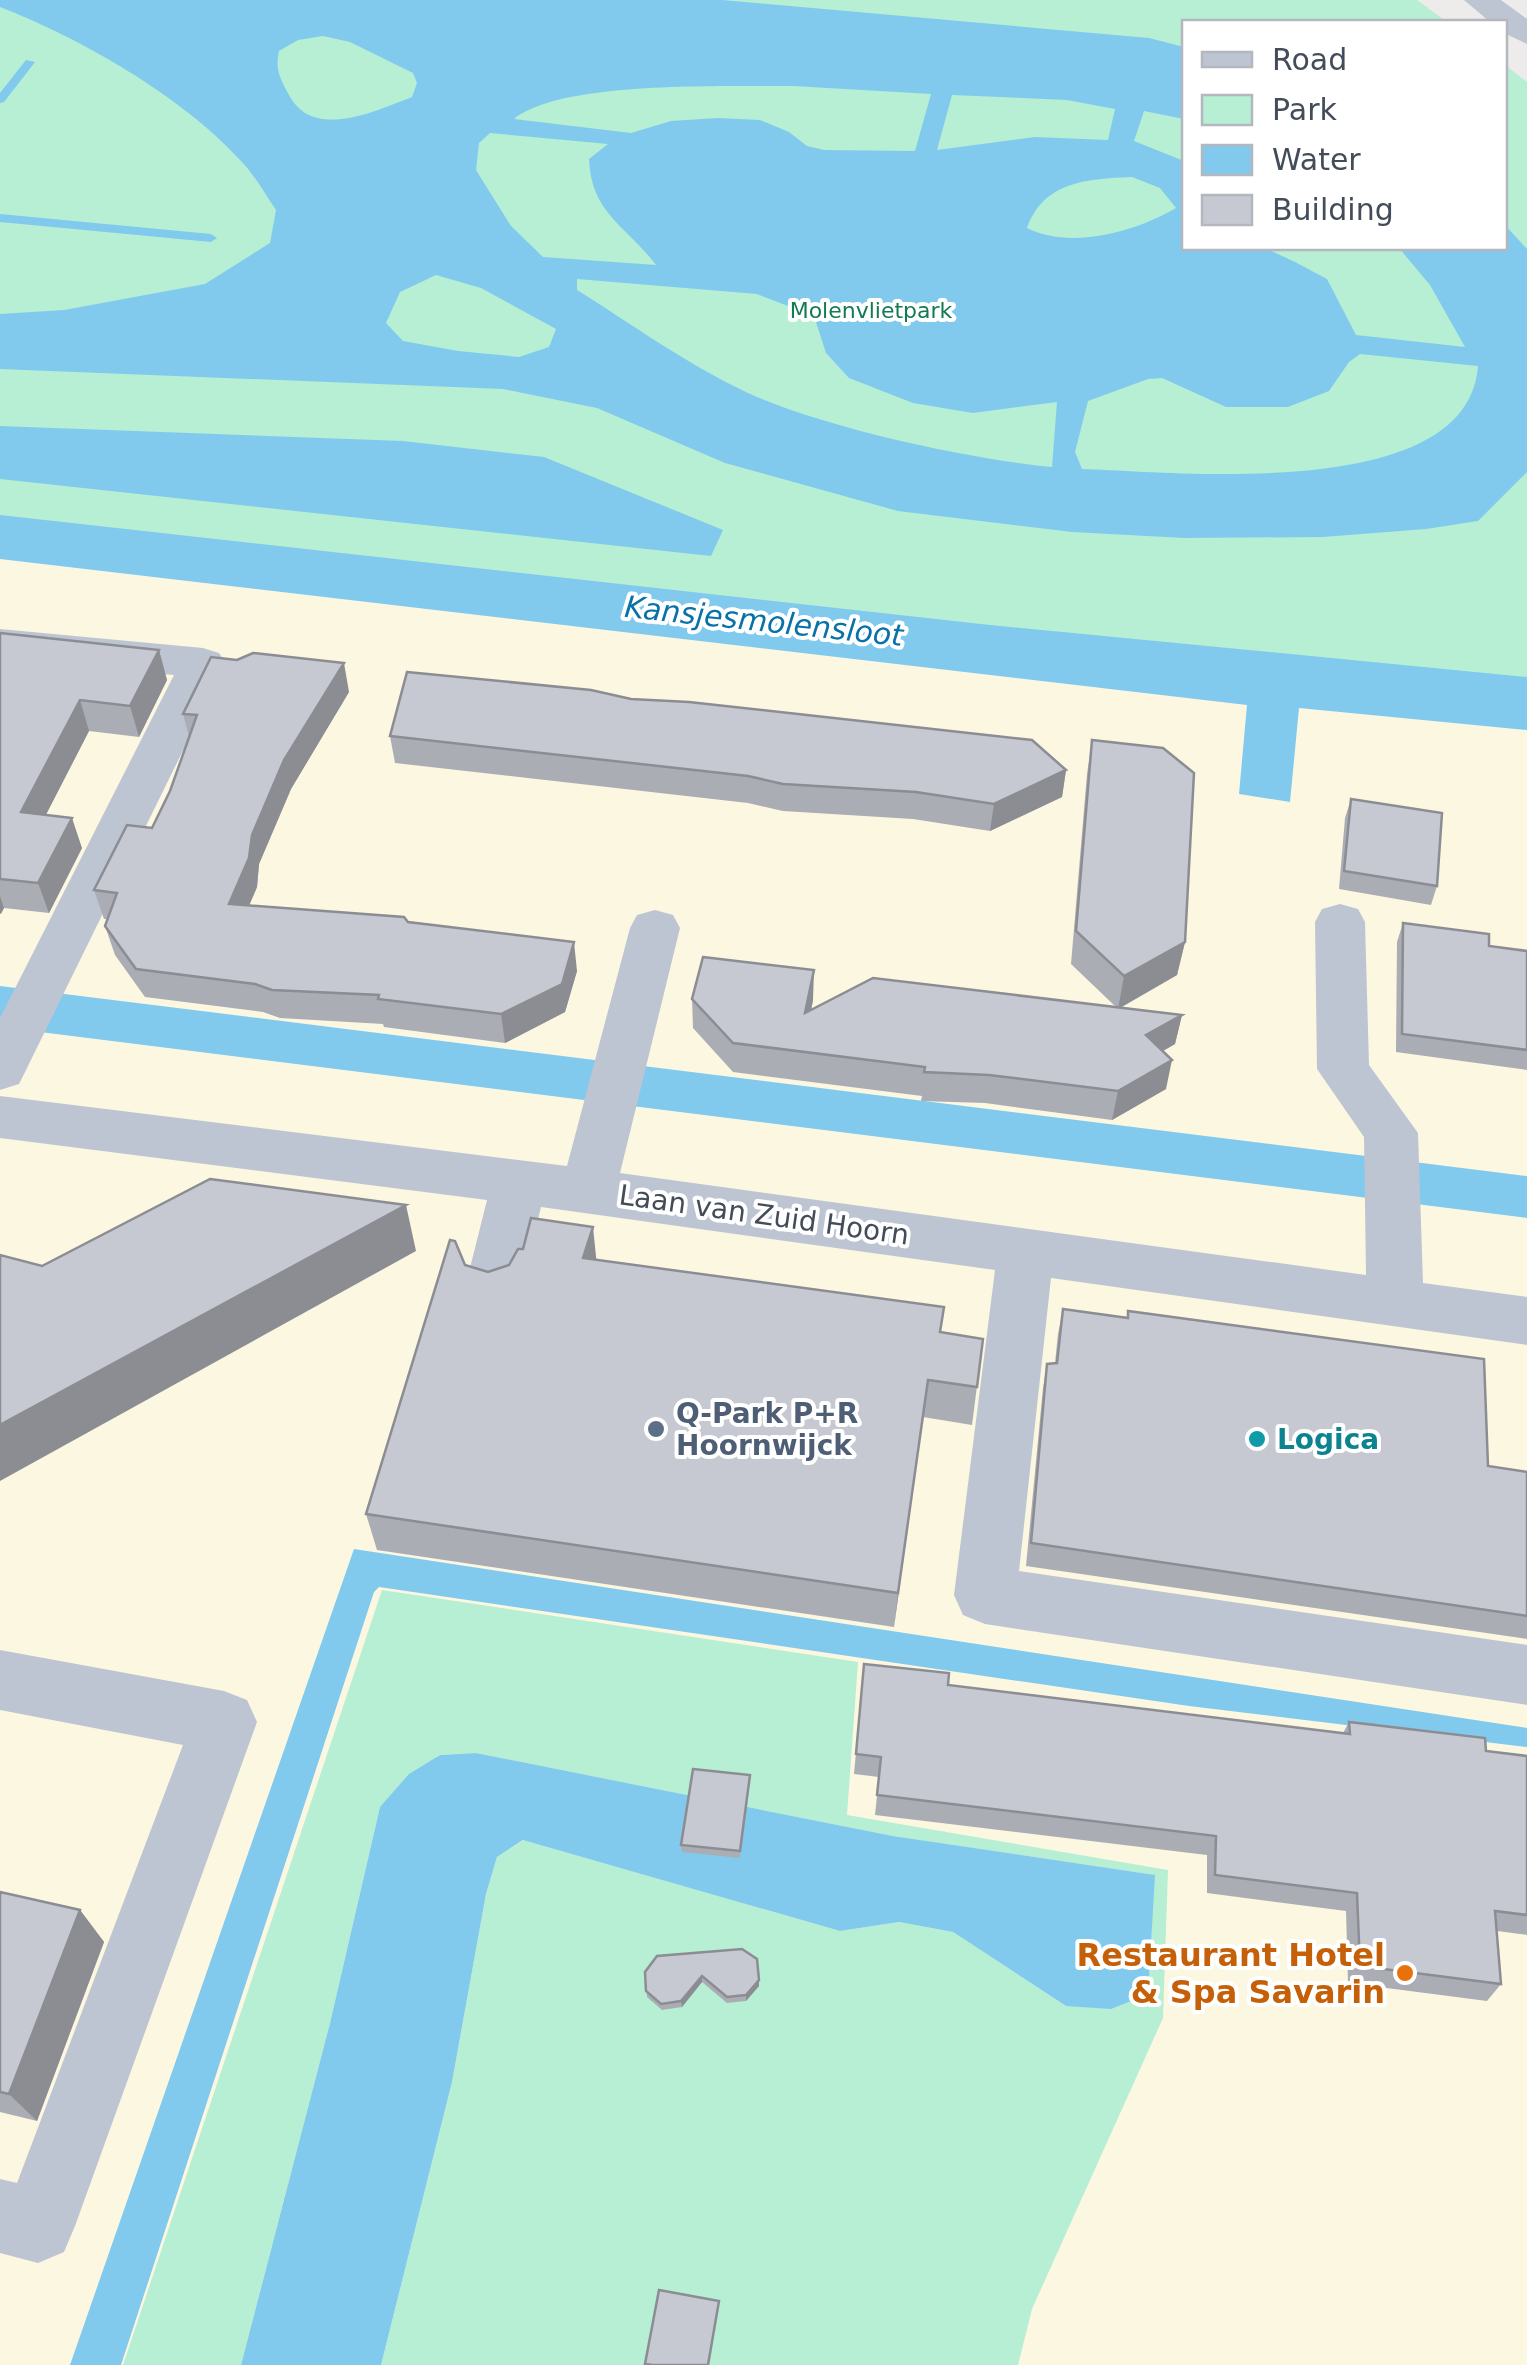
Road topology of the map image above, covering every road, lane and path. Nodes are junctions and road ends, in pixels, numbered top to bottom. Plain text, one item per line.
1 (1480, 0) edge
2 (1527, 34) edge
3 (0, 644) edge
4 (1340, 922) dead end
5 (656, 928) dead end
6 (4, 1060) edge
7 (0, 1117) edge
8 (519, 1182) junction
9 (588, 1191) junction
10 (1026, 1252) junction
11 (494, 1284) edge
12 (1397, 1303) junction
13 (1527, 1321) edge
14 (1527, 1675) edge
15 (0, 1680) edge
16 (0, 2216) edge

1 - 2 street
3 - 6 street
4 - 12 street
5 - 9 street
7 - 8 street, Laan van Zuid Hoorn
8 - 9 street, Laan van Zuid Hoorn
8 - 11 street
9 - 10 street, Laan van Zuid Hoorn
10 - 12 street, Laan van Zuid Hoorn
10 - 14 street
12 - 13 street, Laan van Zuid Hoorn
15 - 16 street

